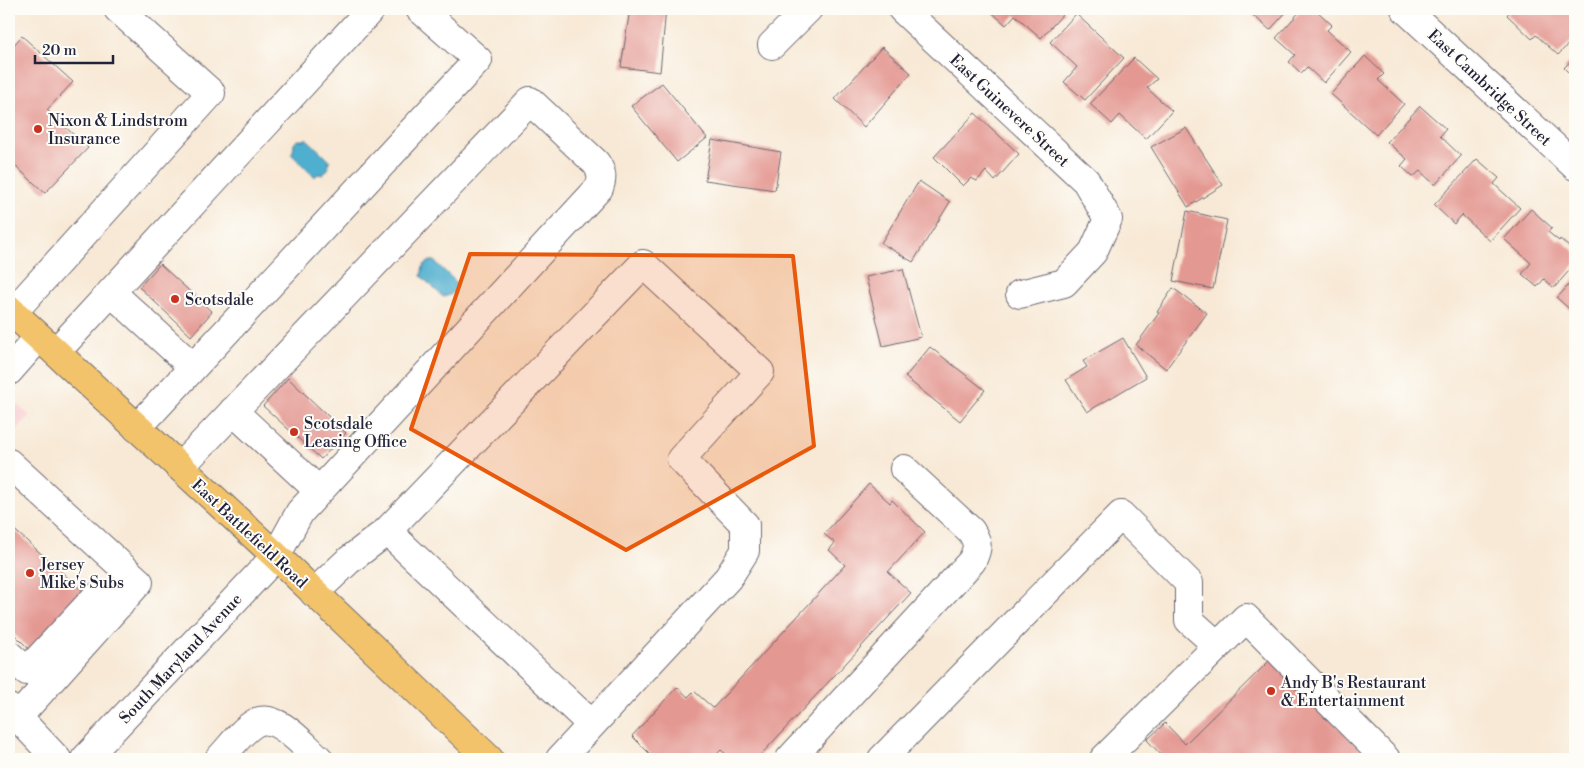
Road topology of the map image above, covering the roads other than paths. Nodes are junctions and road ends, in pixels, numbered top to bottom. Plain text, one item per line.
1 (118, 9) edge
2 (370, 9) edge
3 (420, 9) edge
4 (808, 9) edge
5 (902, 9) edge
6 (1405, 9) edge
7 (772, 45) dead end
8 (1575, 166) edge
9 (111, 292) junction
10 (1020, 294) dead end
11 (11, 310) edge
12 (48, 345) junction
13 (193, 367) junction
14 (9, 371) edge
15 (233, 411) junction
16 (137, 428) junction
17 (9, 464) edge
18 (180, 467) junction
19 (904, 469) dead end
20 (319, 491) junction
21 (387, 531) junction
22 (276, 556) junction
23 (314, 593) junction
24 (120, 604) junction
25 (1218, 646) junction
26 (9, 655) edge
27 (14, 713) edge
28 (591, 724) junction
29 (57, 759) edge
30 (85, 759) edge
31 (219, 759) edge
32 (319, 759) edge
33 (489, 759) edge
34 (560, 759) edge
35 (790, 759) edge
36 (882, 759) edge
37 (1104, 759) edge
38 (1386, 759) edge

1 - 11 street
2 - 9 street
3 - 13 street
4 - 7 street
5 - 10 street, East Guinevere Street
6 - 8 street, East Cambridge Street
9 - 12 street
9 - 13 street
11 - 12 main road, East Battlefield Road
12 - 14 street
12 - 16 main road, East Battlefield Road
13 - 16 street
15 - 18 street
15 - 20 street
15 - 20 street, South Maryland Avenue
16 - 18 main road, East Battlefield Road
17 - 24 street
18 - 22 main road, East Battlefield Road
19 - 35 street
20 - 22 street, South Maryland Avenue
21 - 23 street
21 - 28 street
21 - 28 street
22 - 23 main road, East Battlefield Road
22 - 30 street, South Maryland Avenue
23 - 33 main road, East Battlefield Road
24 - 26 street
24 - 27 street
25 - 36 street
25 - 37 street
25 - 38 street
27 - 29 street
28 - 34 street
31 - 32 street

